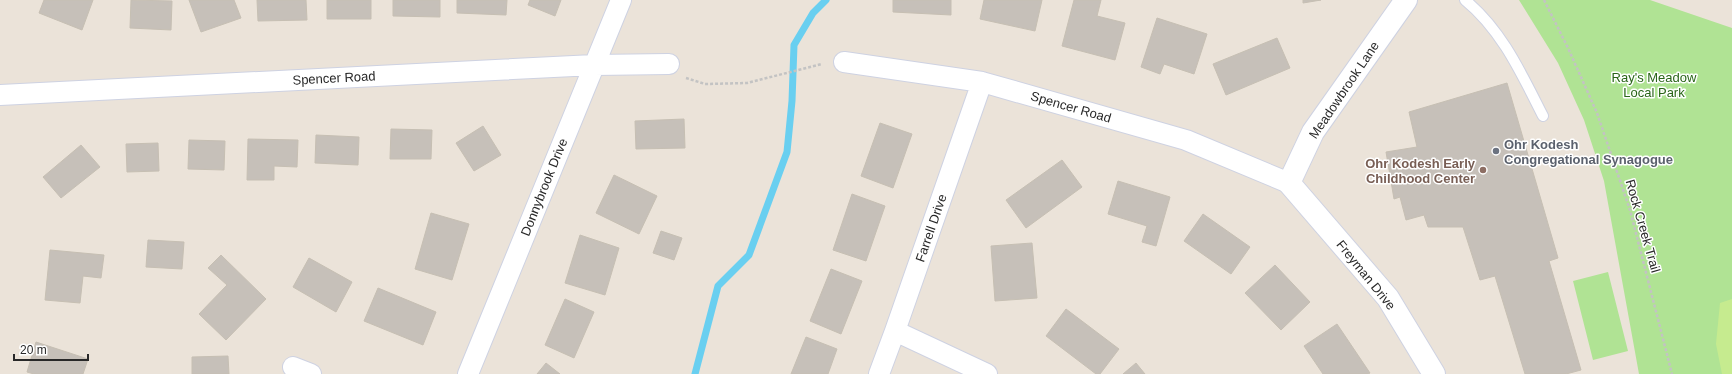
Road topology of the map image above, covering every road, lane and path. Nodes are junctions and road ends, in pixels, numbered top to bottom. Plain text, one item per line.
1 (621, 0) edge
2 (1406, 0) edge
3 (1465, 0) edge
4 (1544, 0) edge
5 (844, 62) dead end
6 (669, 64) joint
7 (822, 64) dead end
8 (594, 65) junction
9 (982, 82) junction
10 (0, 95) edge
11 (1543, 116) dead end
12 (1289, 183) junction
13 (895, 331) junction
14 (468, 374) edge
15 (879, 374) edge
16 (987, 374) edge
17 (1434, 374) edge
18 (1672, 374) edge

1 - 8 street, Donnybrook Drive
2 - 12 street, Meadowbrook Lane
3 - 11 lane
4 - 18 path, Rock Creek Trail
5 - 9 street, Spencer Road
6 - 7 path
6 - 8 street, Spencer Road
8 - 10 street, Spencer Road
8 - 14 street, Donnybrook Drive
9 - 12 street, Spencer Road
9 - 13 street, Farrell Drive
12 - 17 street, Freyman Drive
13 - 15 street, Farrell Drive
13 - 16 street

